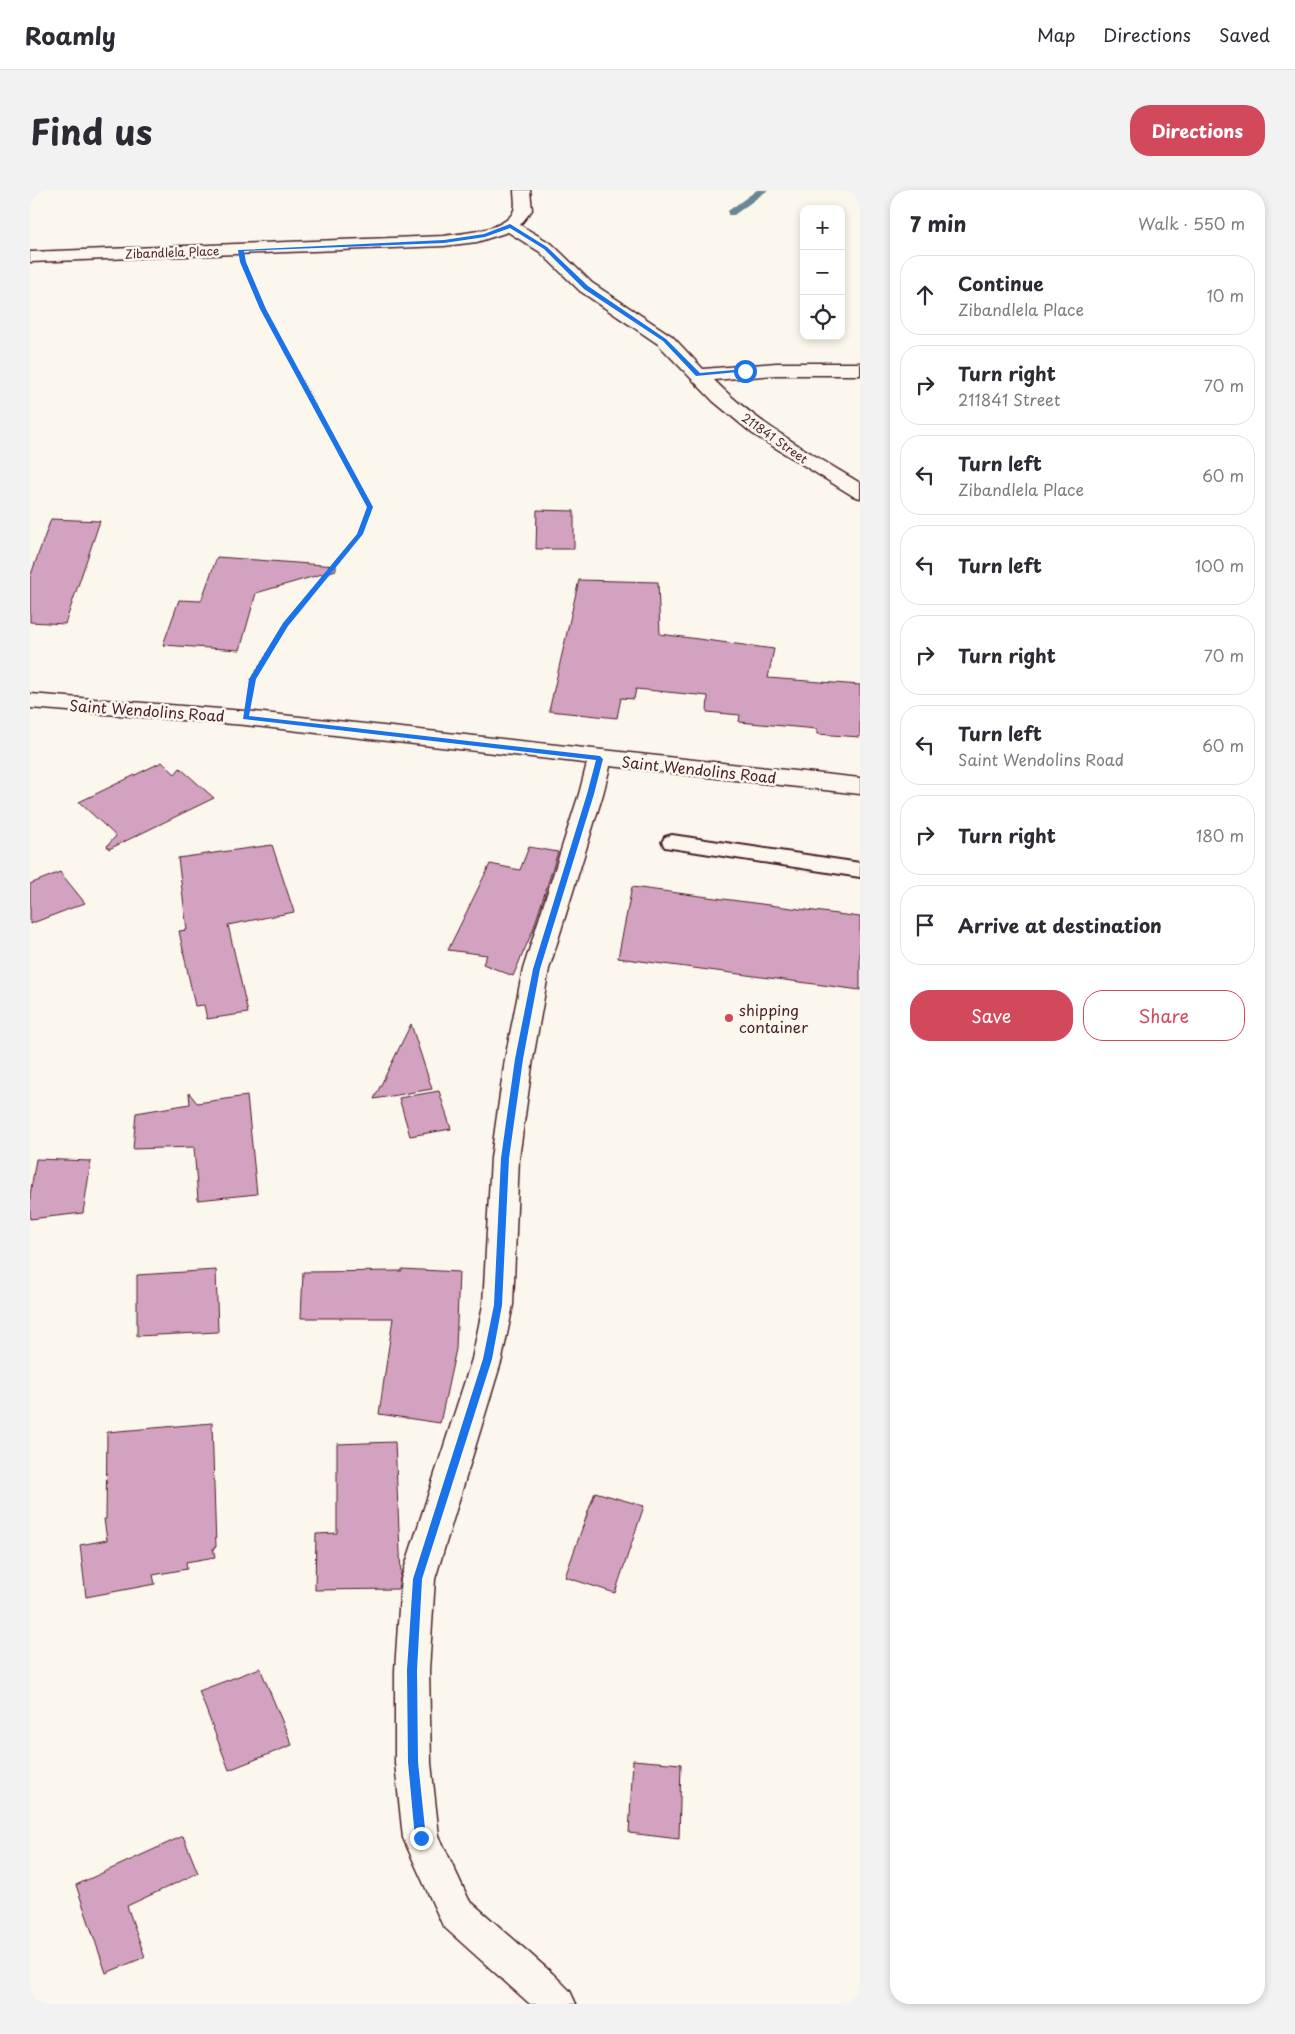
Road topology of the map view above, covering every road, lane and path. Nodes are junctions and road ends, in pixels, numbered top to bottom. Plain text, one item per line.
1 (522, 190) edge
2 (510, 226) junction
3 (241, 250) junction
4 (30, 257) edge
5 (860, 369) edge
6 (698, 375) junction
7 (860, 492) edge
8 (30, 701) edge
9 (245, 718) junction
10 (600, 759) junction
11 (860, 786) edge
12 (672, 842) dead end
13 (860, 870) edge
14 (556, 2004) edge

1 - 2 street
2 - 3 street, Zibandlela Place
2 - 6 street, 211841 Street
3 - 4 street, Zibandlela Place
3 - 9 path
5 - 6 street
6 - 7 street, 211841 Street
8 - 9 street, Saint Wendolins Road
9 - 10 street, Saint Wendolins Road
10 - 11 street, Saint Wendolins Road
10 - 14 street
12 - 13 lane

